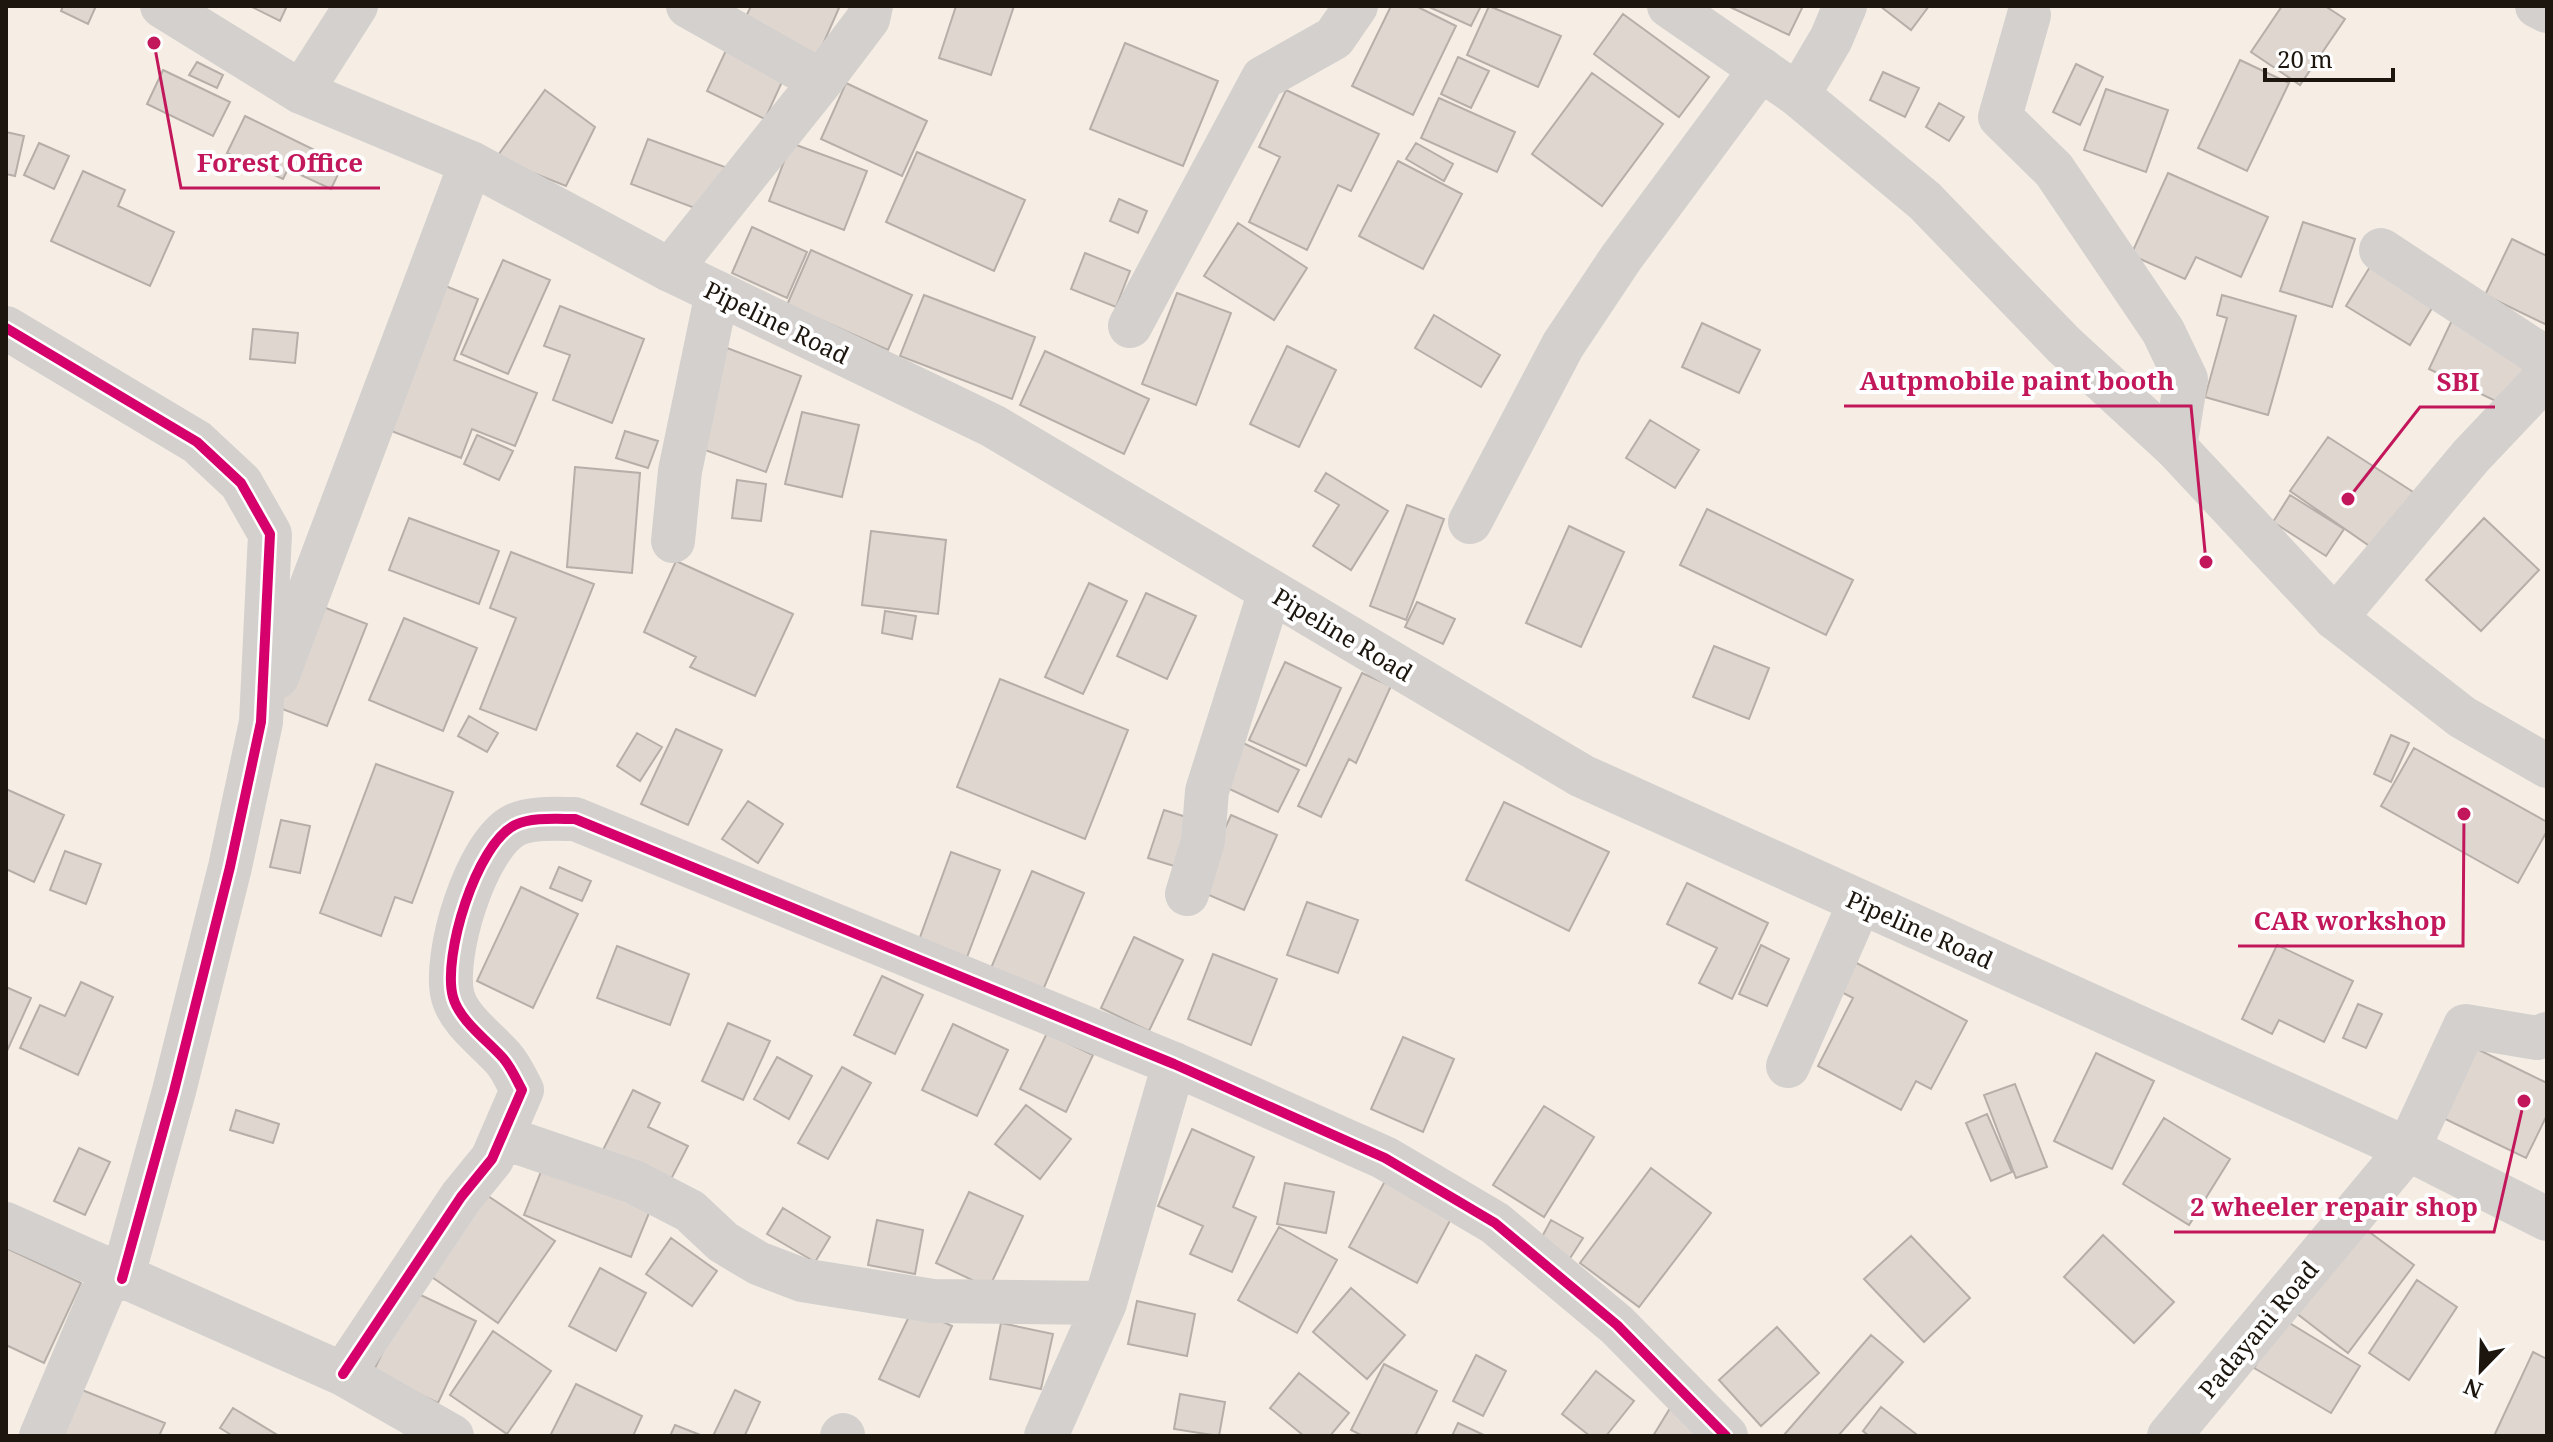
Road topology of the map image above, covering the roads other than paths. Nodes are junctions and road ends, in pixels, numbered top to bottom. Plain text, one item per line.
1 (162, 6) edge
2 (356, 6) edge
3 (688, 6) edge
4 (871, 6) edge
5 (1356, 6) edge
6 (1669, 6) edge
7 (1845, 6) edge
8 (2537, 6) edge
9 (2547, 11) edge
10 (2029, 15) dead end
11 (1761, 69) junction
12 (821, 81) junction
13 (301, 92) junction
14 (1798, 95) junction
15 (471, 163) junction
16 (2381, 250) dead end
17 (670, 270) junction
18 (717, 293) junction
19 (1130, 326) dead end
20 (6, 328) edge
21 (2547, 359) edge
22 (2547, 376) edge
23 (2175, 447) junction
24 (1470, 522) dead end
25 (673, 541) dead end
26 (1270, 591) junction
27 (2335, 618) junction
28 (261, 722) junction
29 (2547, 766) edge
30 (1187, 894) dead end
31 (1860, 902) junction
32 (2547, 1034) edge
33 (1174, 1064) junction
34 (1788, 1066) dead end
35 (502, 1137) junction
36 (2408, 1149) junction
37 (2547, 1219) edge
38 (6, 1224) edge
39 (116, 1276) junction
40 (1105, 1303) junction
41 (343, 1374) junction
42 (41, 1436) edge
43 (452, 1436) edge
44 (1046, 1436) edge
45 (1726, 1436) edge
46 (2169, 1436) edge

1 - 13 street, Pipeline Road
2 - 13 street
3 - 12 street
4 - 12 street
5 - 19 street
6 - 11 street
7 - 14 street
8 - 9 street
10 - 23 street
11 - 14 street
11 - 24 street
12 - 17 street
13 - 15 street, Pipeline Road
14 - 23 street
15 - 17 street, Pipeline Road
15 - 28 street
16 - 21 street
17 - 18 street, Pipeline Road
18 - 25 street
18 - 26 street, Pipeline Road
20 - 28 street
22 - 27 street
23 - 27 street
26 - 30 street
26 - 31 street, Pipeline Road
27 - 29 street
28 - 39 street
31 - 34 street
31 - 36 street, Pipeline Road
32 - 36 street, Padayani Road
33 - 35 street
33 - 40 street
33 - 45 street
35 - 40 street
35 - 41 street
36 - 37 street, Pipeline Road
36 - 46 street, Padayani Road
38 - 39 street
39 - 41 street
39 - 42 street
40 - 44 street
41 - 43 street

